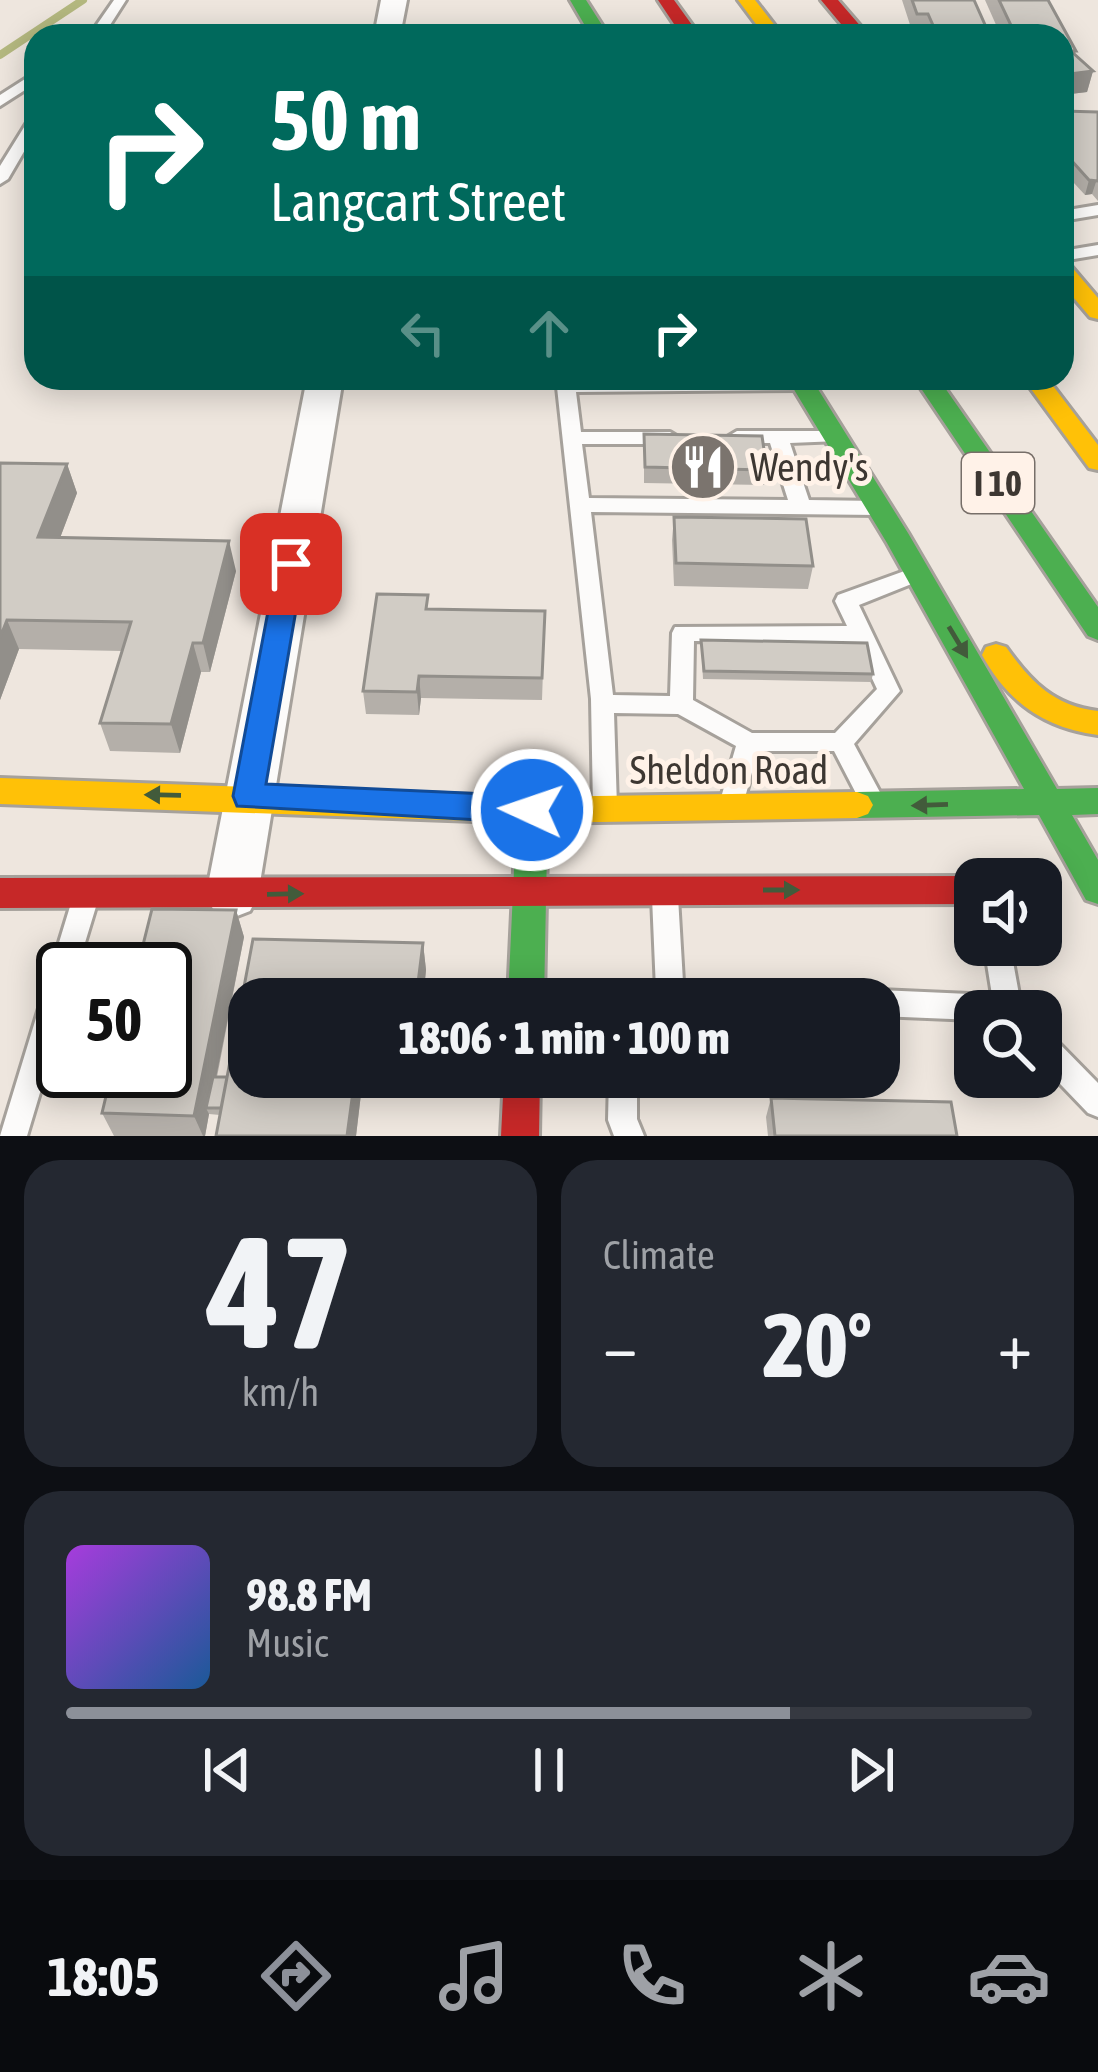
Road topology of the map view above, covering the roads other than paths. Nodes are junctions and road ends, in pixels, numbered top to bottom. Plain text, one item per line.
1 (746, 0) edge
2 (829, 0) edge
3 (765, 24) edge
4 (850, 24) edge
5 (24, 139) edge
6 (0, 179) edge
7 (1074, 284) edge
8 (1098, 311) edge
9 (323, 390) edge
10 (566, 390) edge
11 (806, 390) edge
12 (934, 390) edge
13 (1044, 390) edge
14 (778, 437) junction
15 (832, 437) junction
16 (686, 438) edge
17 (709, 438) edge
18 (572, 439) junction
19 (1098, 462) edge
20 (580, 505) junction
21 (807, 508) junction
22 (878, 508) junction
23 (899, 540) junction
24 (917, 574) junction
25 (1098, 629) edge
26 (862, 634) junction
27 (602, 704) junction
28 (681, 705) junction
29 (1098, 723) edge
30 (749, 742) junction
31 (842, 742) junction
32 (0, 791) edge
33 (248, 796) junction
34 (1047, 801) junction
35 (1098, 802) edge
36 (730, 808) junction
37 (876, 808) junction
38 (605, 809) junction
39 (532, 810) junction
40 (954, 890) edge
41 (531, 891) junction
42 (664, 891) junction
43 (1062, 891) edge
44 (1098, 891) edge
45 (0, 892) edge
46 (87, 894) junction
47 (232, 895) junction
48 (527, 978) edge
49 (667, 978) edge
50 (900, 1004) edge
51 (954, 1007) edge
52 (1062, 1066) edge
53 (521, 1098) edge
54 (623, 1098) edge
55 (1098, 1103) edge
56 (12, 1136) edge
57 (520, 1136) edge
58 (629, 1136) edge

1 - 3 main road
2 - 4 main road
5 - 6 lane
7 - 8 main road
9 - 33 street
10 - 18 lane
11 - 15 main road
12 - 25 main road, I 10
13 - 19 main road, I 10
14 - 15 lane
14 - 17 lane
14 - 21 lane
15 - 22 main road
16 - 18 lane
18 - 20 lane
20 - 21 lane
20 - 27 lane
21 - 22 lane
22 - 23 main road
23 - 24 main road
23 - 29 main road
24 - 26 lane
24 -> 34 main road
26 - 28 lane
26 - 31 lane
27 - 28 lane
27 - 38 lane
28 - 30 lane
30 - 31 lane
30 - 36 lane
31 - 37 lane
33 -> 32 main road, Sheldon Road
33 - 39 main road, Sheldon Road
33 - 47 street
34 - 35 main road, Sheldon Road
34 -> 37 main road, Sheldon Road
34 - 44 main road
36 - 37 main road, Sheldon Road
36 - 38 main road, Sheldon Road
38 - 39 main road, Sheldon Road
39 - 41 main road
42 -> 40 main road
41 - 42 main road
47 -> 41 main road
41 - 48 main road
42 - 49 lane
43 - 44 main road
45 - 46 main road
46 - 47 main road
46 - 56 lane
50 - 51 lane
52 - 55 lane
53 - 57 main road
54 - 58 lane

